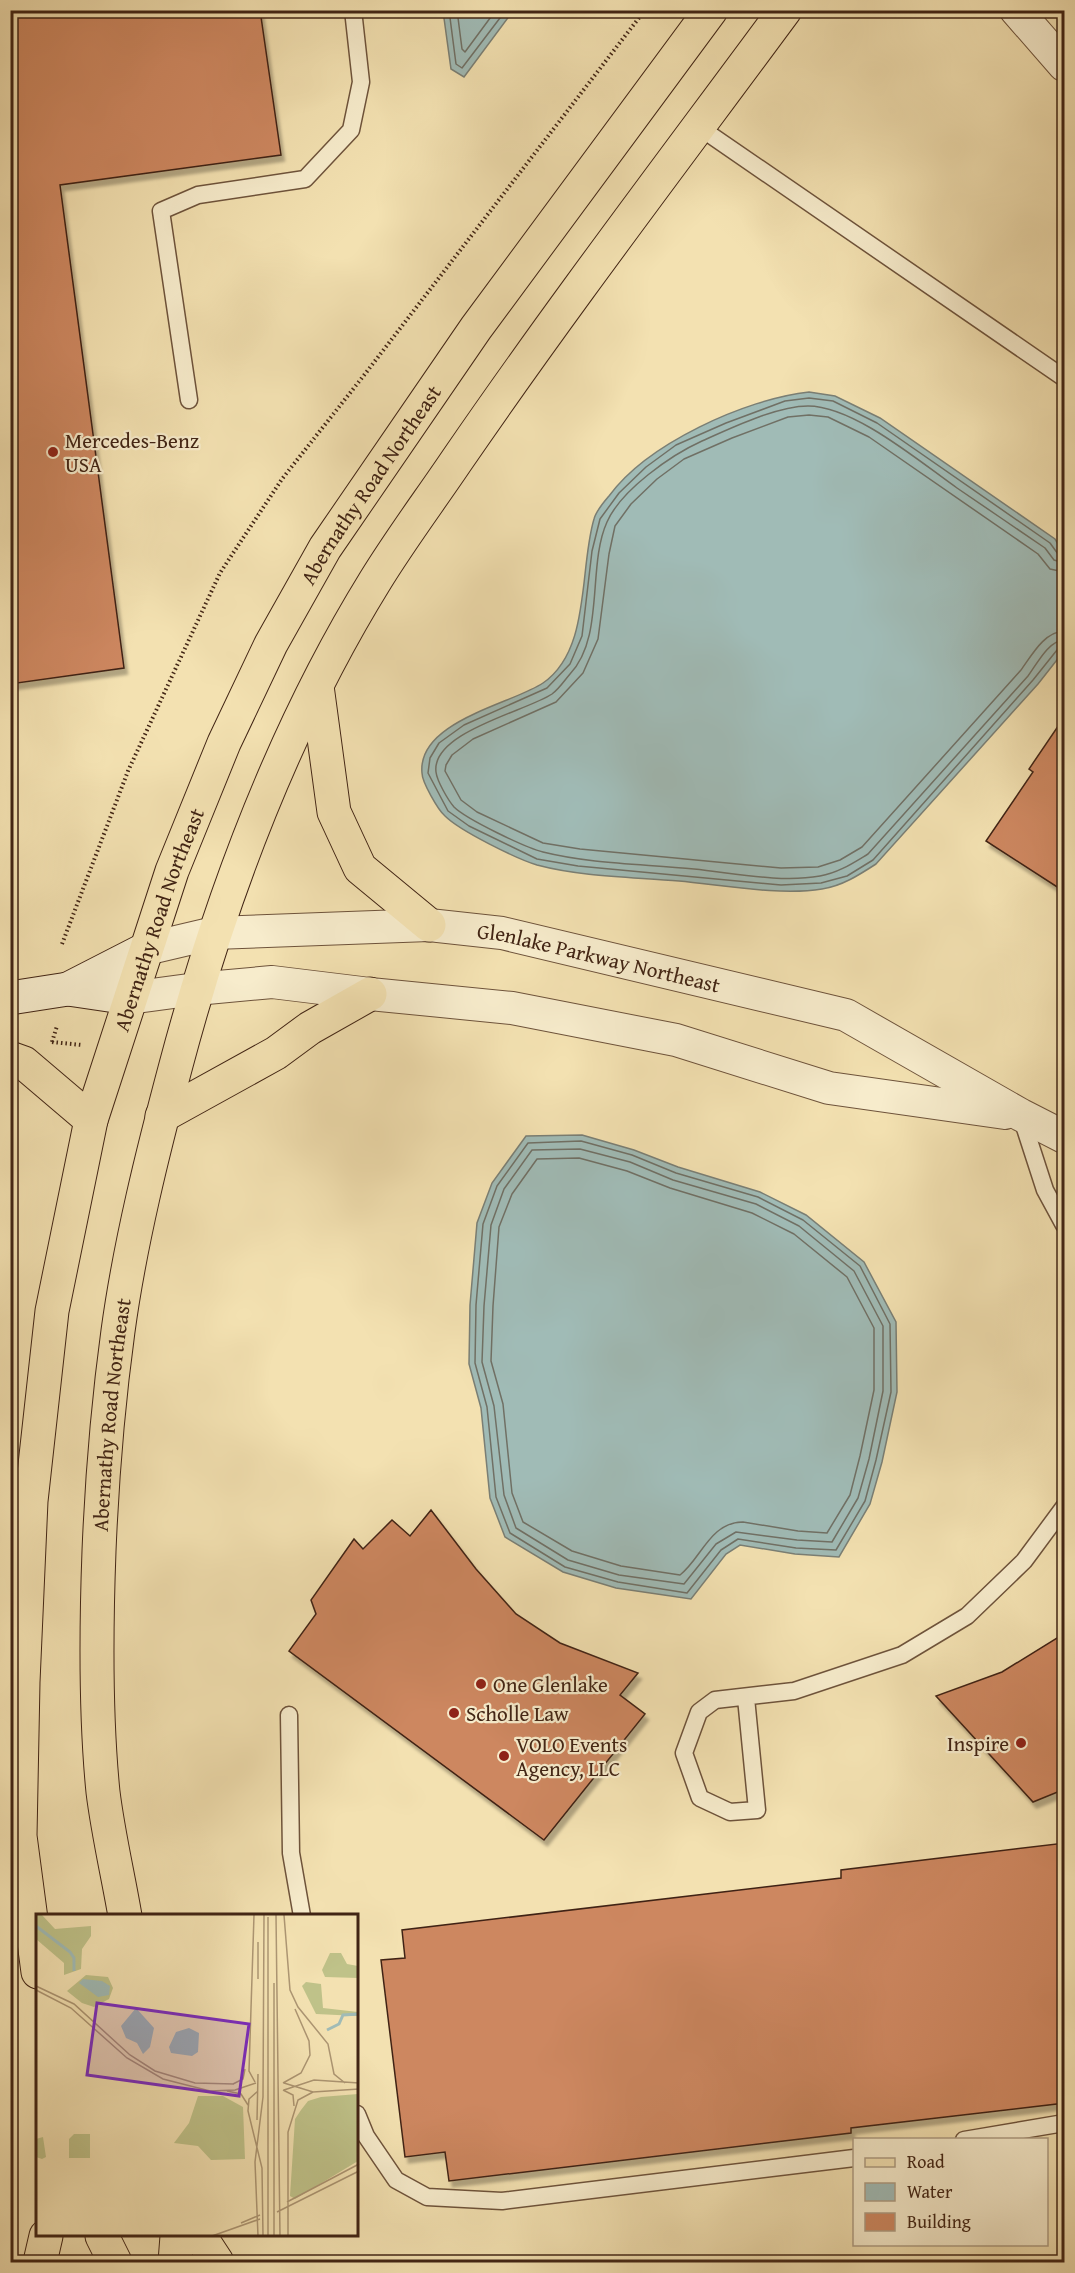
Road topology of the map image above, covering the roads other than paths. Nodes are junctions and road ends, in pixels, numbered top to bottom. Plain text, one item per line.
1 (353, 10) edge
2 (711, 10) edge
3 (785, 10) edge
4 (1016, 10) edge
5 (1065, 65) edge
6 (699, 127) junction
7 (1065, 378) edge
8 (189, 400) dead end
9 (317, 686) junction
10 (429, 925) junction
11 (214, 933) junction
12 (146, 949) junction
13 (196, 988) junction
14 (68, 989) junction
15 (370, 994) junction
16 (10, 998) edge
17 (129, 998) junction
18 (10, 1058) edge
19 (1021, 1115) junction
20 (162, 1116) junction
21 (91, 1120) junction
22 (1065, 1137) edge
23 (1065, 1225) edge
24 (1065, 1507) edge
25 (21, 1510) edge
26 (16, 1677) edge
27 (746, 1698) junction
28 (289, 1715) dead end
29 (125, 1914) edge
30 (302, 1914) edge
31 (36, 1957) edge
32 (358, 2116) edge
33 (1065, 2123) edge
34 (970, 2138) edge
35 (853, 2158) edge
36 (46, 2237) edge
37 (103, 2237) edge
38 (177, 2237) edge
39 (201, 2237) edge
40 (40, 2262) edge
41 (115, 2262) edge
42 (175, 2262) edge
43 (217, 2262) edge

1 - 8 lane
2 - 12 main road, Abernathy Road Northeast
3 - 6 main road, Abernathy Road Northeast
4 - 5 street
6 - 7 lane
6 - 9 main road, Abernathy Road Northeast
9 - 10 main road
9 - 11 main road, Abernathy Road Northeast
10 - 11 street, Glenlake Parkway Northeast
10 - 19 street, Glenlake Parkway Northeast
11 - 12 street, Glenlake Parkway Northeast
11 - 13 main road, Abernathy Road Northeast
12 - 14 street
12 - 17 main road, Abernathy Road Northeast
13 - 15 street, Glenlake Parkway Northeast
13 - 17 street, Glenlake Parkway Northeast
13 - 20 main road, Abernathy Road Northeast
14 - 16 street
14 - 17 street
15 - 19 street, Glenlake Parkway Northeast
15 - 20 main road
17 - 21 main road, Abernathy Road Northeast
18 - 21 main road
19 - 22 street, Glenlake Parkway Northeast
19 - 23 lane
20 - 29 main road, Abernathy Road Northeast
21 - 25 main road, Abernathy Road Northeast
24 - 27 lane
25 - 26 main road, Abernathy Road Northeast
26 - 31 main road, Abernathy Road Northeast
27 - 27 lane
28 - 30 lane
32 - 35 lane
33 - 34 lane
36 - 40 main road
37 - 41 main road
38 - 42 main road
39 - 43 main road

